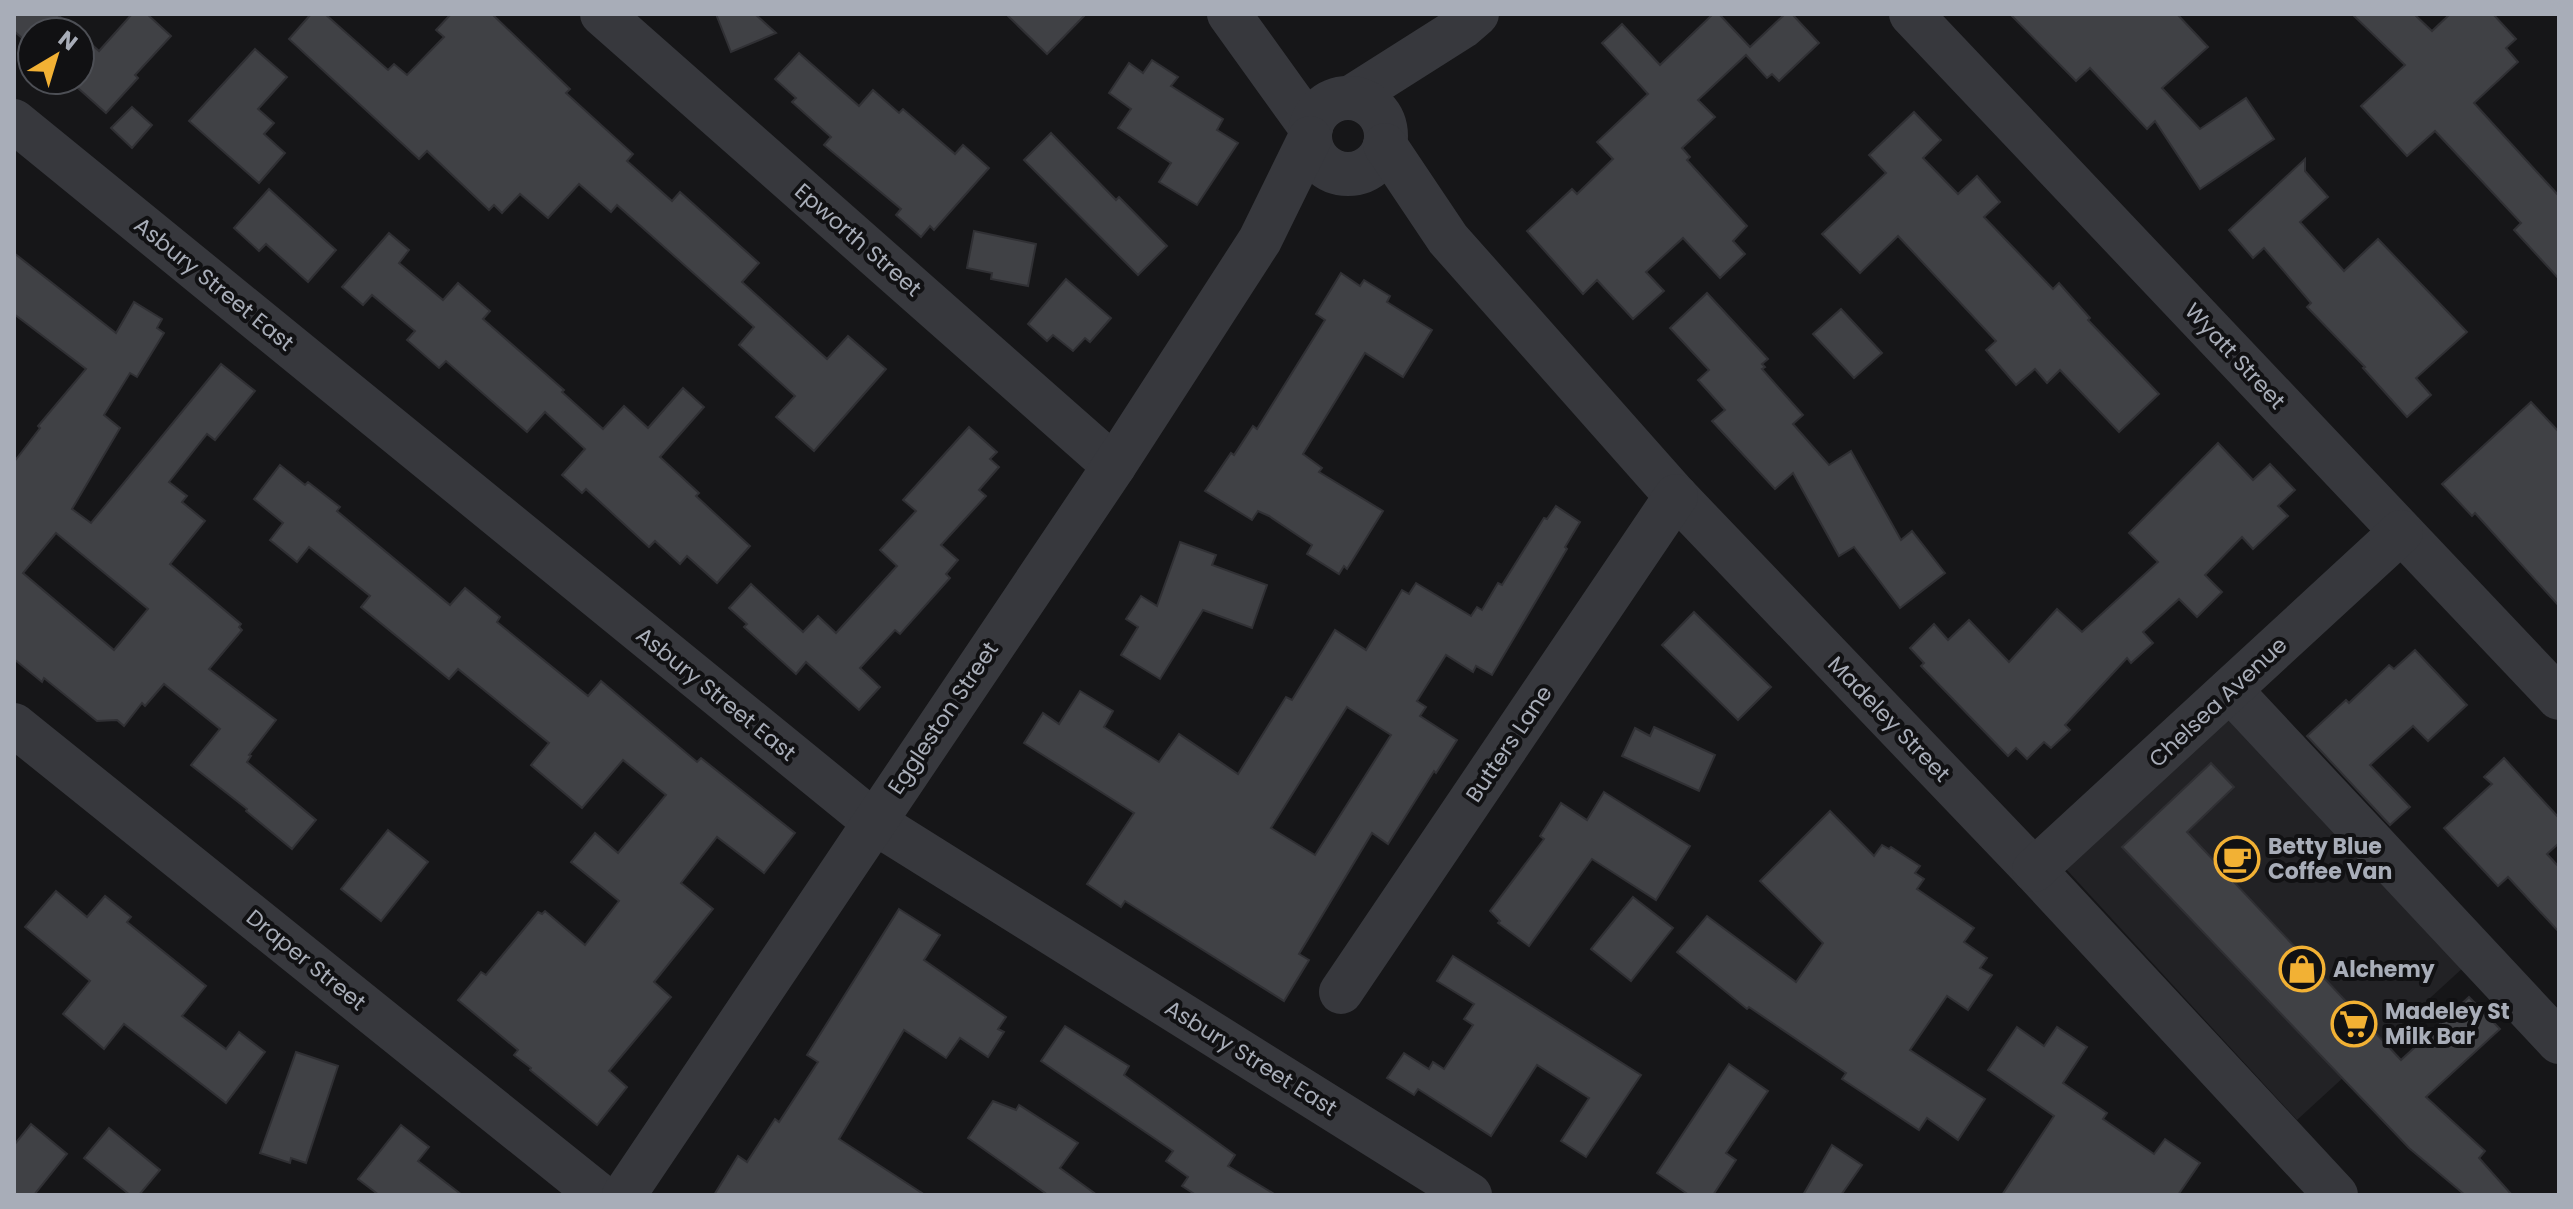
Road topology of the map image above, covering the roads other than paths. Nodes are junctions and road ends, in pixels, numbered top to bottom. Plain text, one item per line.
1 (602, 14) edge
2 (1229, 14) edge
3 (1237, 14) edge
4 (1911, 14) edge
5 (1470, 21) edge
6 (1327, 116) junction
7 (14, 121) edge
8 (1385, 136) junction
9 (1345, 173) junction
10 (1448, 239) junction
11 (1260, 240) junction
12 (1114, 466) junction
13 (1676, 496) junction
14 (2401, 532) junction
15 (2230, 690) junction
16 (2559, 698) edge
17 (14, 725) edge
18 (874, 822) junction
19 (2034, 870) junction
20 (1341, 992) dead end
21 (2559, 1042) edge
22 (599, 1195) edge
23 (624, 1195) edge
24 (1470, 1195) edge
25 (2336, 1195) edge

1 - 12 street, Epworth Street
2 - 6 street
3 - 6 street
4 - 14 street, Wyatt Street
5 - 6 street
5 - 8 street
6 - 8 street
6 - 9 street
6 - 11 street, Eggleston Street
7 - 18 street, Asbury Street East
8 - 9 street
8 - 10 street, Madeley Street
9 - 10 street, Madeley Street
9 - 11 street, Eggleston Street
10 - 13 street, Madeley Street
11 - 12 street, Eggleston Street
12 - 18 street, Eggleston Street
13 - 19 street, Madeley Street
13 - 20 street, Butters Lane
14 - 15 street, Chelsea Avenue
14 - 16 street, Wyatt Street
15 - 19 street, Chelsea Avenue
15 - 21 street
17 - 22 street, Draper Street
18 - 23 street, Eggleston Street
18 - 24 street, Asbury Street East
19 - 25 street, Madeley Street

